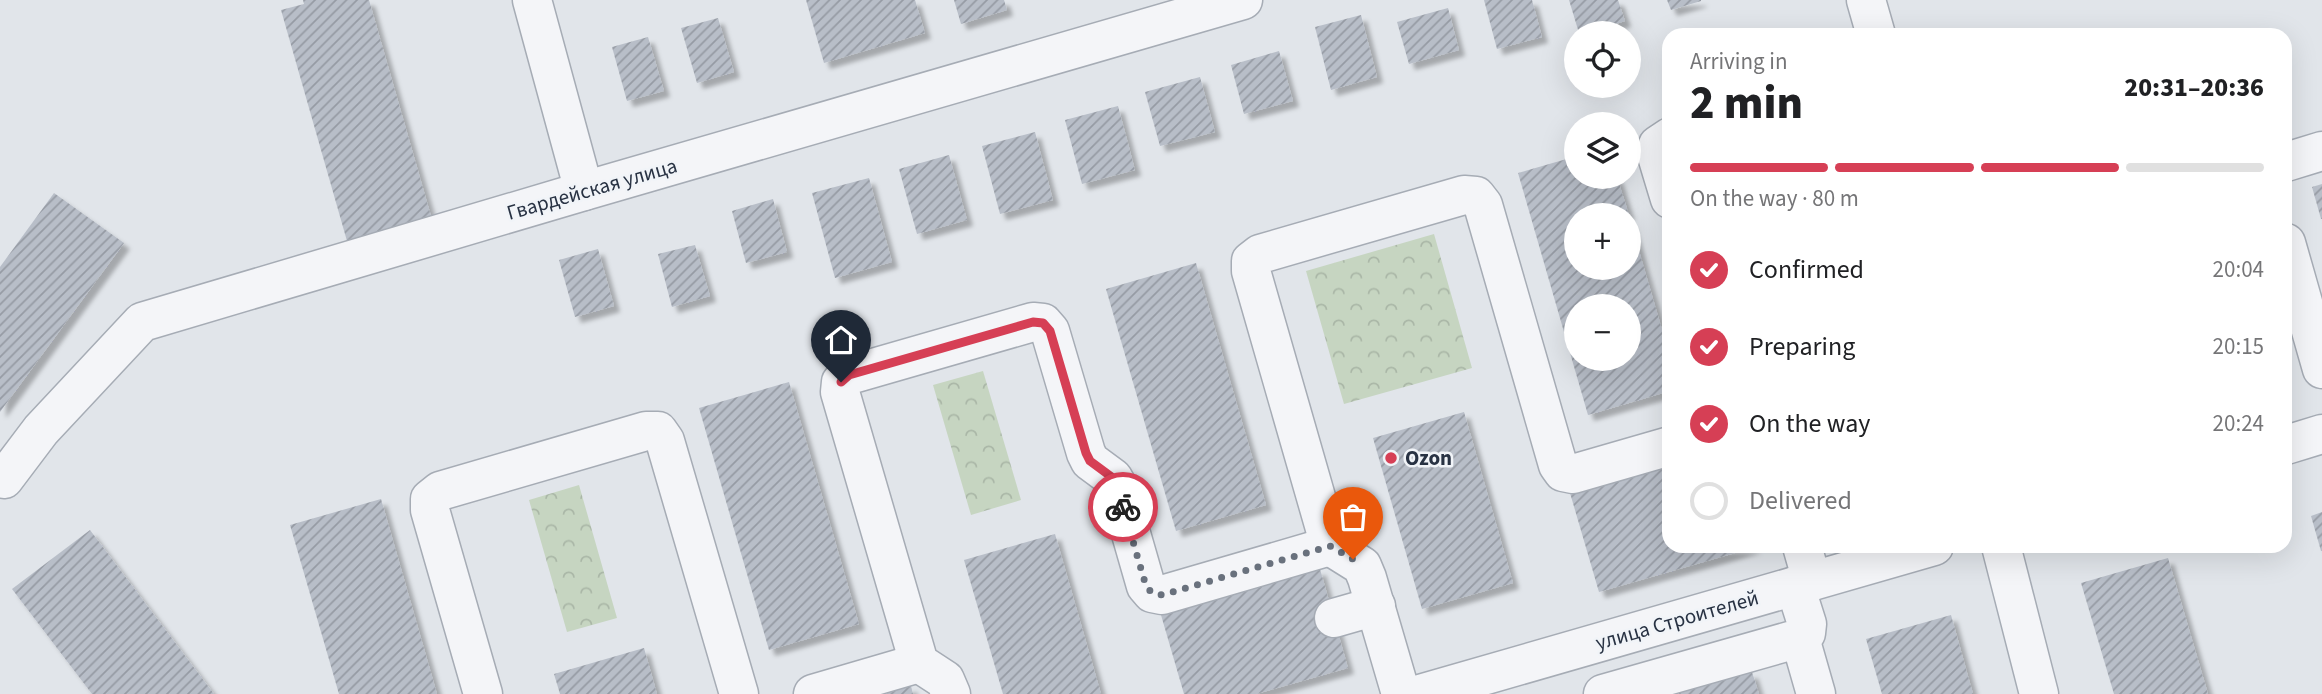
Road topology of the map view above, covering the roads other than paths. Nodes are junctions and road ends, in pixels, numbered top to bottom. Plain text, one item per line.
1 (532, 0) edge
2 (1243, 0) edge
3 (1866, 0) edge
4 (1874, 28) edge
5 (1662, 142) edge
6 (2322, 151) edge
7 (2292, 160) edge
8 (1662, 173) edge
9 (584, 191) junction
10 (2292, 264) edge
11 (2322, 369) edge
12 (2322, 434) edge
13 (2292, 443) edge
14 (1662, 448) edge
15 (4, 479) dead end
16 (1330, 546) junction
17 (1897, 553) edge
18 (2003, 553) edge
19 (1803, 571) edge
20 (1376, 606) junction
21 (1334, 618) dead end
22 (1800, 638) junction
23 (919, 663) junction
24 (483, 694) edge
25 (739, 694) edge
26 (813, 694) edge
27 (951, 694) edge
28 (1401, 694) edge
29 (1420, 694) edge
30 (1603, 694) edge
31 (1816, 694) edge
32 (2039, 694) edge

1 - 9 street
2 - 9 street, Гвардейская улица
3 - 4 street
5 - 8 street
6 - 7 street
9 - 15 street, Гвардейская улица
10 - 11 street
12 - 13 street
14 - 16 street
16 - 20 street
16 - 23 street
17 - 19 street, улица Строителей
18 - 32 street
19 - 22 street
19 - 29 street, улица Строителей
20 - 21 street
20 - 28 street
22 - 30 street
22 - 31 street
23 - 26 street
23 - 27 street
24 - 25 street

